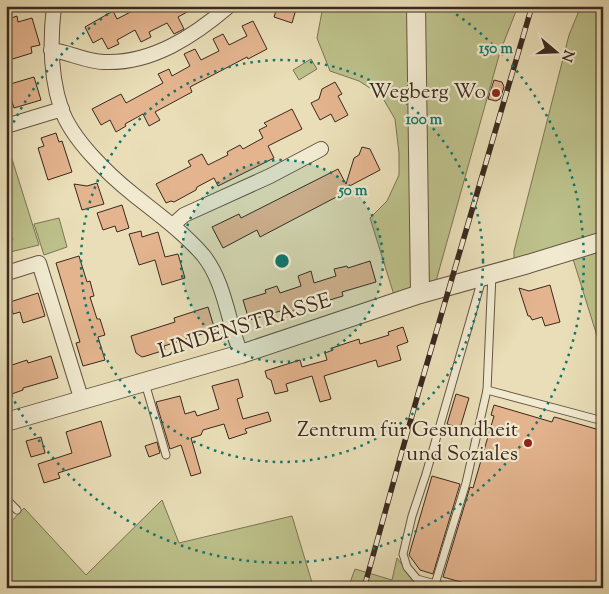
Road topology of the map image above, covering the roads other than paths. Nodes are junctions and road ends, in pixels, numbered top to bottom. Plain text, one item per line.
1 (54, 6) edge
2 (229, 6) edge
3 (416, 6) edge
4 (51, 50) junction
5 (62, 109) junction
6 (6, 126) edge
7 (321, 149) dead end
8 (173, 225) junction
9 (603, 242) edge
10 (10, 272) dead end
11 (488, 275) junction
12 (420, 294) junction
13 (241, 354) junction
14 (145, 382) junction
15 (487, 390) junction
16 (82, 401) junction
17 (603, 421) edge
18 (6, 422) edge
19 (166, 455) dead end
20 (6, 499) edge
21 (17, 510) dead end
22 (435, 584) junction
23 (450, 588) edge

1 - 4 street
2 - 4 street
3 - 12 street
4 - 5 street
5 - 6 street
5 - 8 street
7 - 8 street
8 - 13 street
9 - 11 street, LINDENSTRASSE
10 - 16 street
11 - 12 street, LINDENSTRASSE
11 - 15 lane
11 - 22 lane
12 - 13 street, LINDENSTRASSE
13 - 14 street, LINDENSTRASSE
14 - 16 street, LINDENSTRASSE
14 - 19 lane
15 - 17 lane
15 - 22 lane
16 - 18 street, LINDENSTRASSE
20 - 21 lane
22 - 23 lane

